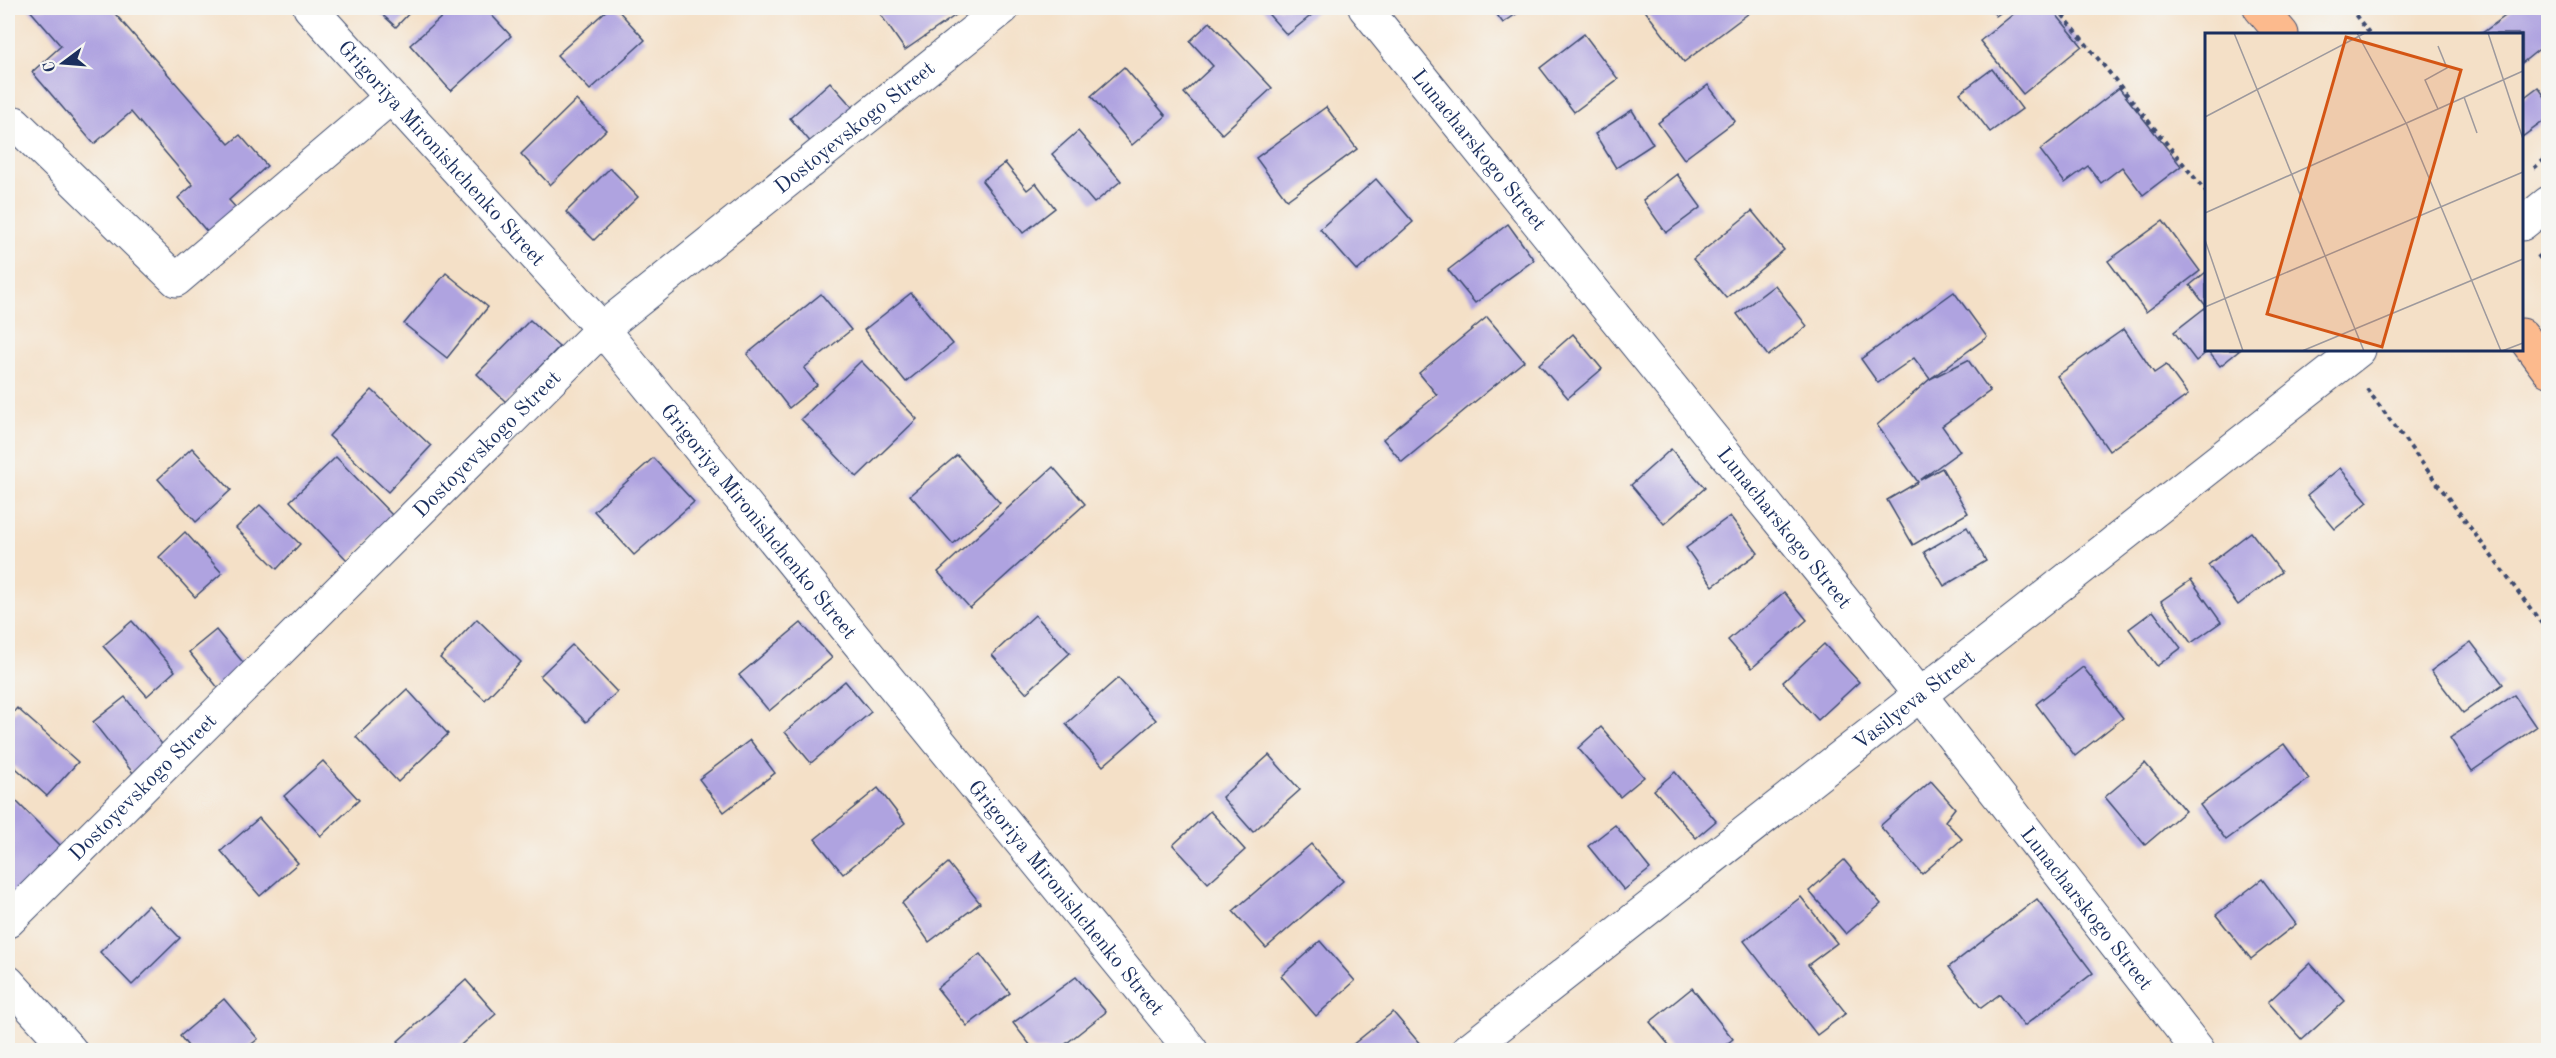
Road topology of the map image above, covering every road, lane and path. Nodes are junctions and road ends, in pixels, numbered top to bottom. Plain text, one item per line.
1 (310, 8) edge
2 (1003, 8) edge
3 (1365, 8) edge
4 (2057, 8) edge
5 (2260, 8) edge
6 (2350, 8) edge
7 (2281, 33) edge
8 (2369, 33) edge
9 (390, 98) junction
10 (8, 129) edge
11 (2205, 191) edge
12 (2548, 203) edge
13 (2523, 223) edge
14 (602, 329) junction
15 (2523, 336) edge
16 (2358, 351) edge
17 (2548, 370) edge
18 (2365, 386) dead end
19 (2548, 633) edge
20 (1920, 694) junction
21 (8, 921) edge
22 (8, 982) edge
23 (70, 1050) edge
24 (1191, 1050) edge
25 (1468, 1050) edge
26 (2198, 1050) edge

1 - 9 street, Grigoriya Mironishchenko Street
2 - 14 street, Dostoyevskogo Street
3 - 20 street, Lunacharskogo Street
4 - 11 path
5 - 7 main road
6 - 8 path
9 - 10 street
9 - 14 street, Grigoriya Mironishchenko Street
12 - 13 street
14 - 21 street, Dostoyevskogo Street
14 - 24 street, Grigoriya Mironishchenko Street
15 - 17 main road
16 - 20 street, Vasilyeva Street
18 - 19 path
20 - 25 street, Vasilyeva Street
20 - 26 street, Lunacharskogo Street
22 - 23 street

